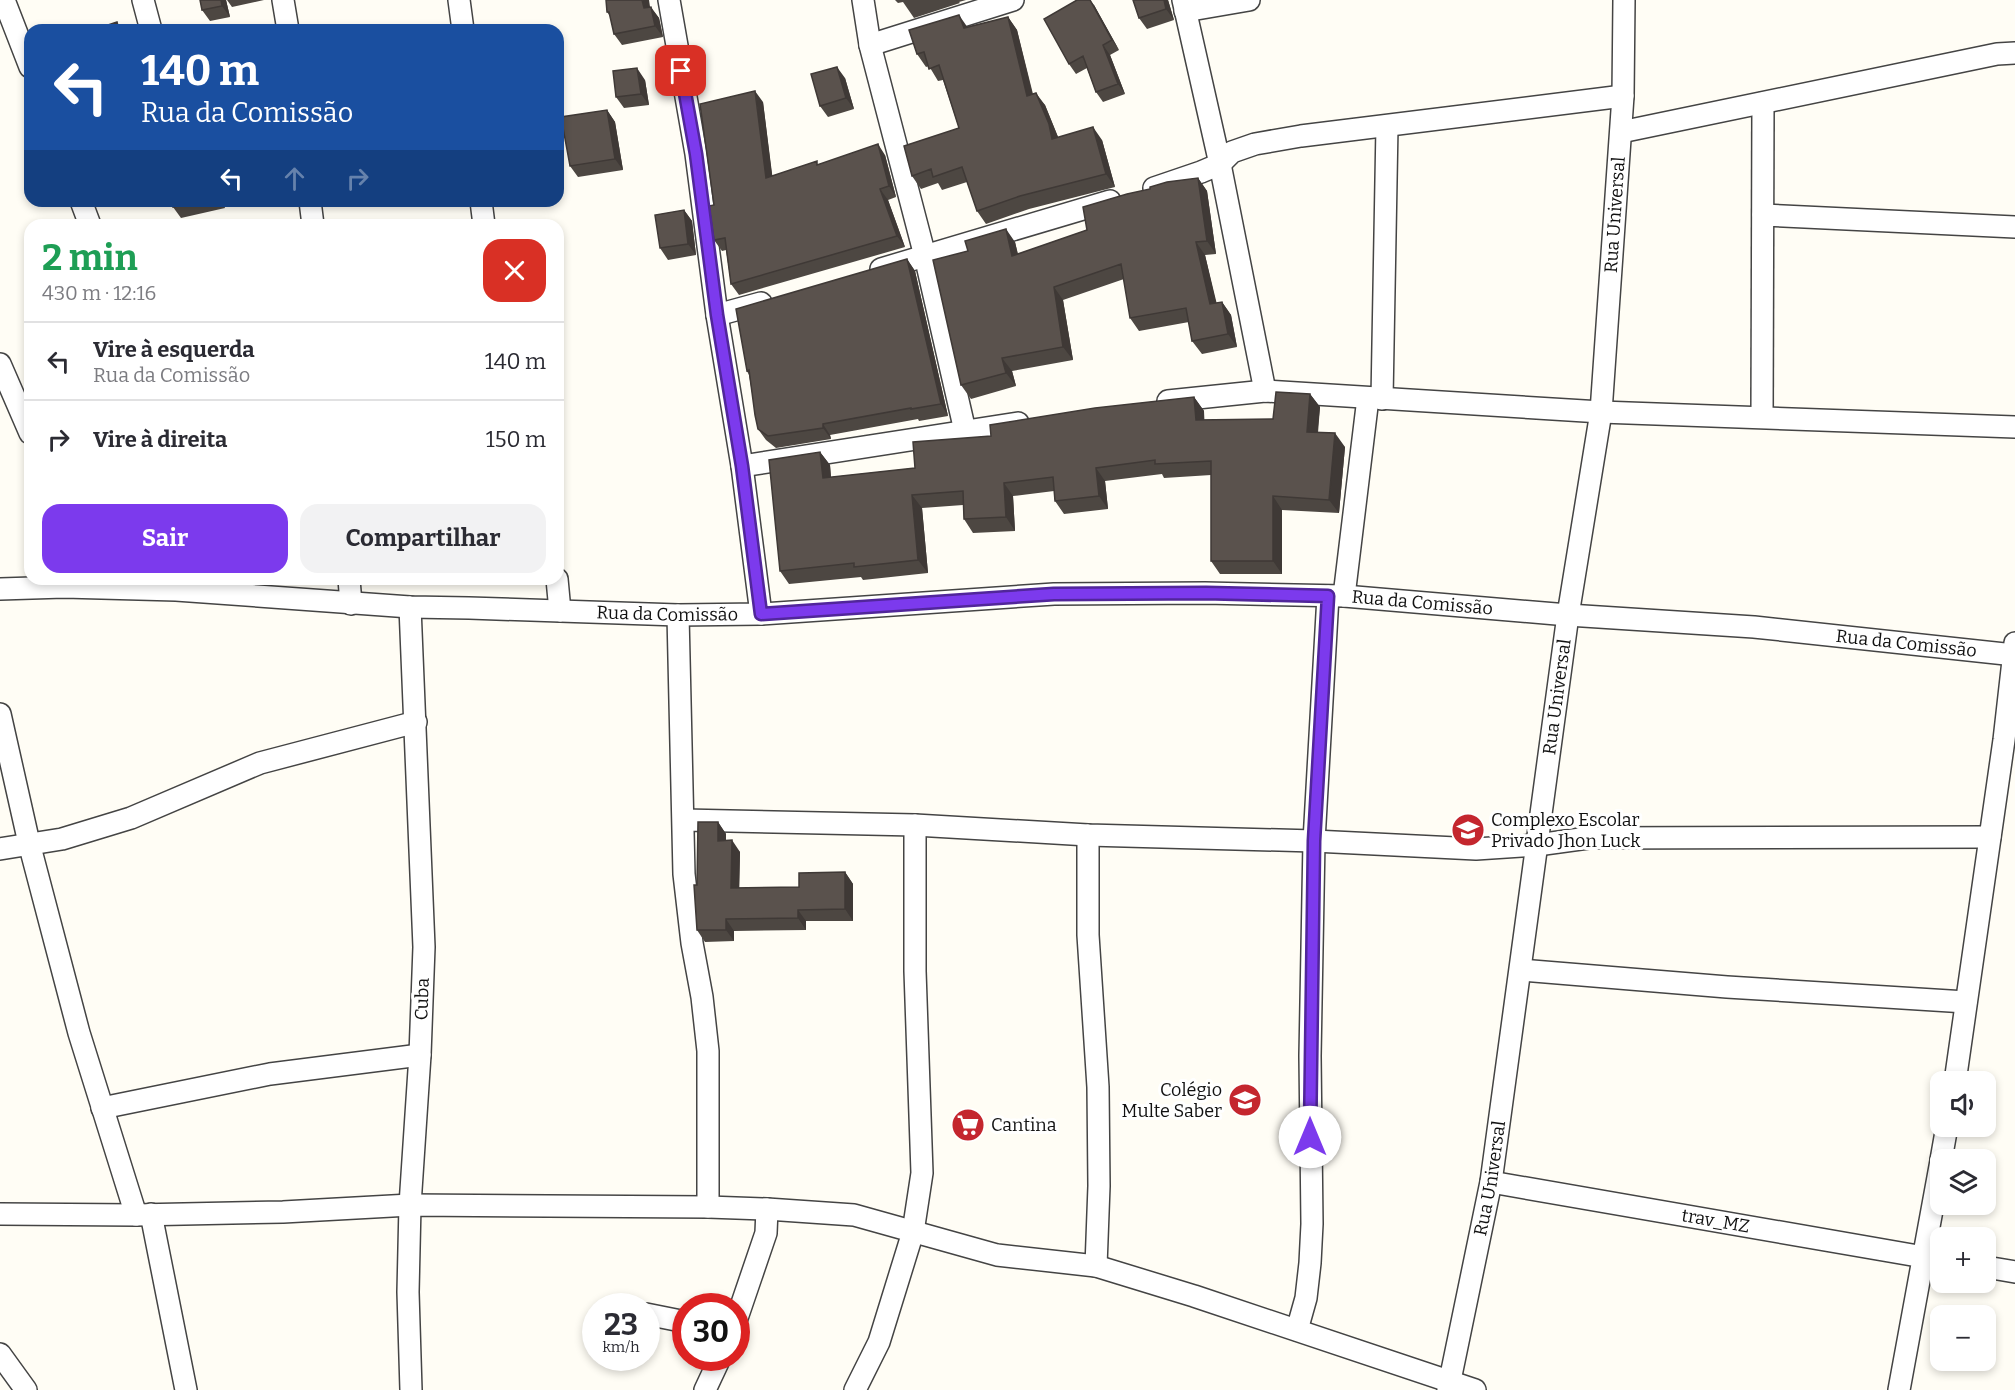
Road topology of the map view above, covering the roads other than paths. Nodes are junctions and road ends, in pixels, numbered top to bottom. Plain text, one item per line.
1 (4, 0) edge
2 (143, 0) edge
3 (283, 0) edge
4 (459, 0) edge
5 (669, 0) edge
6 (863, 0) edge
7 (1013, 0) edge
8 (1249, 0) edge
9 (1624, 0) edge
10 (1184, 6) edge
11 (149, 24) edge
12 (287, 24) edge
13 (462, 24) edge
14 (870, 45) junction
15 (24, 52) edge
16 (2015, 53) edge
17 (1623, 96) junction
18 (1763, 103) junction
19 (1387, 126) junction
20 (1621, 132) junction
21 (1220, 164) junction
22 (1763, 215) junction
23 (2015, 227) edge
24 (925, 256) junction
25 (860, 275) edge
26 (783, 297) edge
27 (717, 315) junction
28 (0, 364) edge
29 (1265, 391) junction
30 (1375, 398) junction
31 (1149, 404) edge
32 (1601, 412) junction
33 (1762, 417) junction
34 (24, 418) edge
35 (1034, 420) edge
36 (2015, 427) edge
37 (965, 431) junction
38 (742, 466) junction
39 (42, 585) edge
40 (184, 585) edge
41 (349, 585) edge
42 (558, 585) edge
43 (0, 589) edge
44 (1336, 596) junction
45 (351, 604) junction
46 (410, 607) junction
47 (560, 611) junction
48 (761, 614) junction
49 (678, 615) junction
50 (1568, 615) junction
51 (2015, 651) edge
52 (0, 714) edge
53 (416, 722) junction
54 (684, 820) junction
55 (915, 825) junction
56 (1088, 835) junction
57 (1990, 837) junction
58 (1314, 841) junction
59 (29, 843) junction
60 (1536, 845) junction
61 (0, 849) edge
62 (1521, 970) junction
63 (1966, 1002) junction
64 (420, 1055) junction
65 (1957, 1071) edge
66 (102, 1108) junction
67 (1491, 1182) junction
68 (410, 1205) junction
69 (708, 1208) junction
70 (3, 1209) edge
71 (767, 1209) junction
72 (144, 1215) junction
73 (913, 1232) junction
74 (1930, 1258) edge
75 (1096, 1266) junction
76 (1930, 1266) edge
77 (1996, 1269) edge
78 (2015, 1272) edge
79 (746, 1293) edge
80 (1297, 1330) junction
81 (0, 1354) edge
82 (714, 1371) edge
83 (1449, 1386) edge
84 (26, 1390) edge
85 (186, 1390) edge
86 (411, 1390) edge
87 (705, 1390) edge
88 (855, 1390) edge
89 (1475, 1390) edge
90 (1899, 1390) edge

1 - 15 street
2 - 11 street
3 - 12 street
4 - 13 street
5 - 27 street
6 - 14 street
7 - 14 street
8 - 10 street
9 - 17 street, Rua Universal
10 - 21 street
14 - 24 street
16 - 18 street
17 - 19 street
17 - 20 street, Rua Universal
18 - 20 street
18 - 22 street
19 - 21 street
19 - 30 street
20 - 32 street, Rua Universal
21 - 24 street
21 - 29 street
22 - 23 street
22 - 33 street
24 - 25 street
24 - 37 street
26 - 27 street
27 - 38 street
28 - 34 street
29 - 30 street
29 - 31 street
30 - 32 street
30 - 44 street
32 - 33 street
32 - 50 street, Rua Universal
33 - 36 street
35 - 37 street
37 - 38 street
38 - 48 street
39 - 43 street, Rua da Comissão
40 - 45 street, Rua da Comissão
41 - 45 street
42 - 47 street
44 - 48 street, Rua da Comissão
44 - 50 street, Rua da Comissão
44 - 58 street
45 - 46 street, Rua da Comissão
46 - 47 street, Rua da Comissão
46 - 53 street, Cuba
47 - 49 street, Rua da Comissão
48 - 49 street, Rua da Comissão
49 - 54 street
50 - 51 street, Rua da Comissão
50 - 60 street, Rua Universal
51 - 57 street
52 - 59 street
53 - 59 street
53 - 64 street, Cuba
54 - 55 street
54 - 69 street
55 - 56 street
55 - 73 street
56 - 58 street
56 - 75 street
57 - 60 street
57 - 63 street
58 - 60 street
58 - 80 street
59 - 61 street
59 - 66 street
60 - 62 street, Rua Universal
62 - 63 street
62 - 67 street, Rua Universal
63 - 65 street
64 - 66 street
64 - 68 street, Cuba
66 - 72 street
67 - 74 street, trav_MZ
67 - 83 street, Rua Universal
68 - 69 street
68 - 72 street
68 - 86 street, Cuba
69 - 71 street
70 - 72 street
71 - 73 street
71 - 79 street
72 - 85 street
73 - 75 street
73 - 88 street
75 - 80 street
76 - 90 street
77 - 78 street
80 - 83 street
81 - 84 street
82 - 87 street
83 - 89 street

